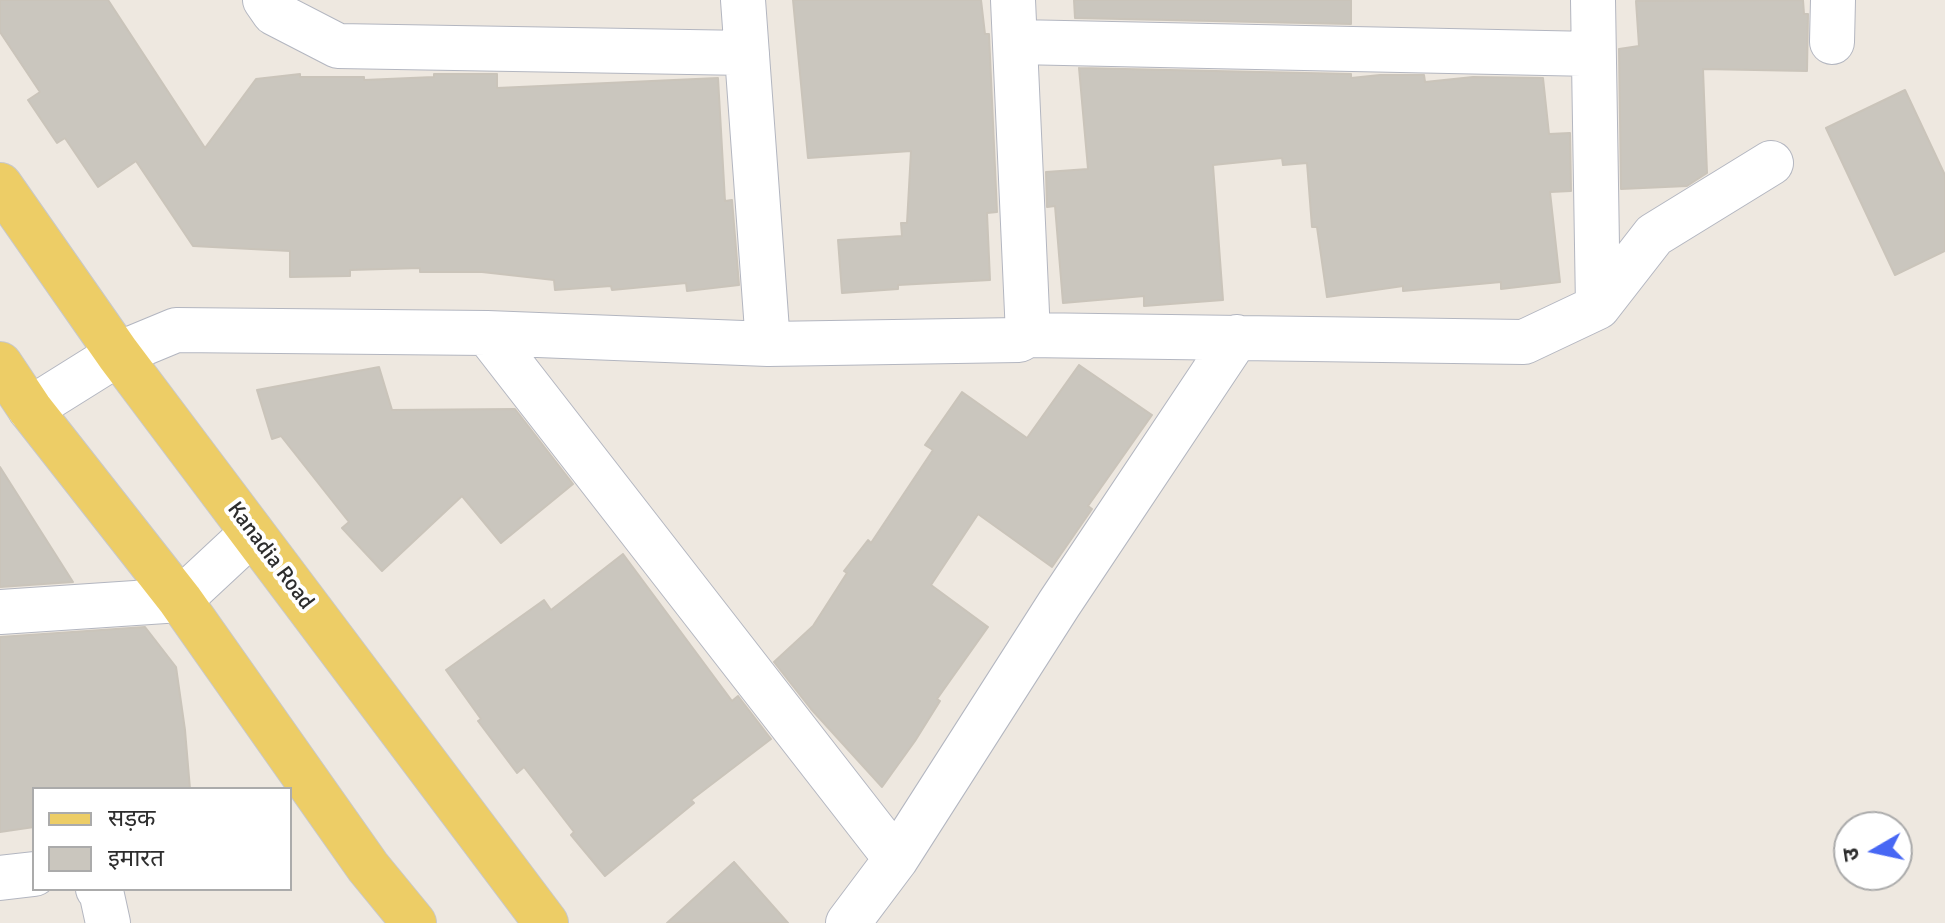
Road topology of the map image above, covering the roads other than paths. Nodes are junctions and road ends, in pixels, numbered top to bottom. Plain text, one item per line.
1 (265, 0) edge
2 (743, 0) edge
3 (1593, 0) edge
4 (1014, 21) edge
5 (747, 53) junction
6 (1593, 54) junction
7 (1771, 163) dead end
8 (0, 185) edge
9 (1598, 307) junction
10 (487, 333) junction
11 (1028, 335) junction
12 (1237, 337) junction
13 (768, 344) junction
14 (118, 354) junction
15 (0, 364) edge
16 (30, 409) junction
17 (252, 533) junction
18 (180, 600) junction
19 (0, 612) edge
20 (896, 859) junction
21 (32, 874) edge
22 (0, 878) edge
23 (101, 891) edge
24 (108, 923) edge
25 (414, 923) edge
26 (546, 923) edge
27 (848, 923) edge

1 - 5 street
2 - 5 street
3 - 6 street
4 - 6 street
4 - 11 street
5 - 13 street
6 - 9 street
7 - 9 street
8 - 14 main road, Kanadia Road
9 - 12 street
10 - 13 street
10 - 14 street
10 - 20 street
11 - 12 street
11 - 13 street
12 - 20 street
14 - 16 street
14 - 17 main road, Kanadia Road
15 - 16 main road
16 - 18 main road
17 - 18 street
17 - 26 main road, Kanadia Road
18 - 19 street
18 - 25 main road
20 - 27 street
21 - 22 street
23 - 24 street

